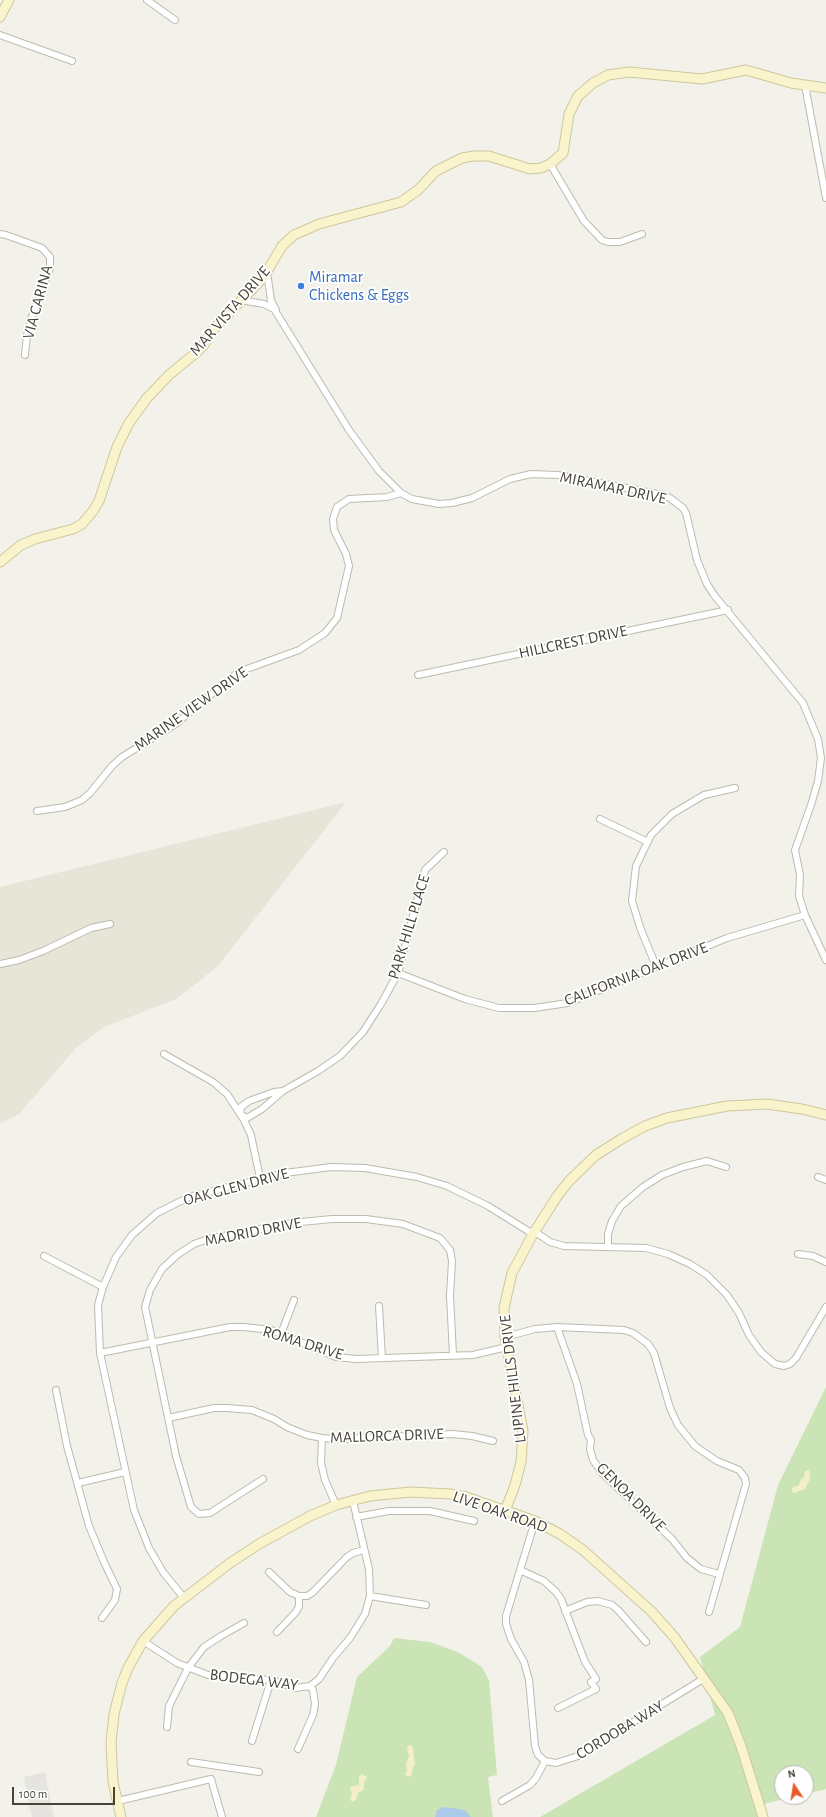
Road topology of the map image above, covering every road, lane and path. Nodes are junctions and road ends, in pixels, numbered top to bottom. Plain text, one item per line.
1 (9, 0) edge
2 (148, 0) edge
3 (1, 12) edge
4 (175, 20) dead end
5 (0, 35) edge
6 (72, 60) dead end
7 (805, 85) junction
8 (826, 88) edge
9 (550, 164) junction
10 (826, 198) edge
11 (0, 234) edge
12 (642, 234) dead end
13 (267, 272) junction
14 (240, 300) junction
15 (281, 319) junction
16 (26, 355) dead end
17 (401, 493) junction
18 (0, 562) edge
19 (728, 610) junction
20 (418, 675) dead end
21 (735, 788) dead end
22 (37, 811) dead end
23 (600, 819) dead end
24 (648, 842) junction
25 (444, 852) dead end
26 (805, 916) junction
27 (110, 924) dead end
28 (826, 960) edge
29 (0, 964) edge
30 (656, 966) junction
31 (398, 973) junction
32 (164, 1054) dead end
33 (283, 1091) junction
34 (240, 1114) junction
35 (826, 1115) edge
36 (726, 1167) dead end
37 (818, 1177) dead end
38 (260, 1178) junction
39 (826, 1180) edge
40 (534, 1233) junction
41 (608, 1246) junction
42 (798, 1254) dead end
43 (44, 1256) dead end
44 (826, 1262) edge
45 (103, 1287) junction
46 (294, 1300) dead end
47 (379, 1306) dead end
48 (826, 1307) edge
49 (557, 1327) junction
50 (281, 1334) junction
51 (505, 1336) junction
52 (152, 1343) junction
53 (507, 1347) junction
54 (100, 1353) junction
55 (453, 1355) junction
56 (382, 1358) junction
57 (56, 1390) dead end
58 (168, 1418) junction
59 (322, 1438) junction
60 (493, 1441) dead end
61 (125, 1472) junction
62 (263, 1480) dead end
63 (78, 1483) junction
64 (353, 1501) junction
65 (336, 1505) junction
66 (505, 1511) junction
67 (356, 1517) junction
68 (474, 1521) dead end
69 (535, 1521) junction
70 (364, 1550) junction
71 (520, 1570) junction
72 (268, 1572) dead end
73 (719, 1574) junction
74 (299, 1596) junction
75 (370, 1596) junction
76 (184, 1598) junction
77 (426, 1605) dead end
78 (565, 1611) junction
79 (709, 1612) dead end
80 (102, 1618) dead end
81 (244, 1623) dead end
82 (277, 1632) dead end
83 (144, 1641) junction
84 (646, 1642) dead end
85 (188, 1668) junction
86 (703, 1679) junction
87 (271, 1680) junction
88 (310, 1686) junction
89 (558, 1708) dead end
90 (167, 1727) dead end
91 (252, 1741) dead end
92 (298, 1749) dead end
93 (545, 1761) junction
94 (191, 1762) dead end
95 (214, 1766) junction
96 (259, 1772) dead end
97 (211, 1779) junction
98 (118, 1801) junction
99 (502, 1801) dead end
100 (121, 1817) edge
101 (222, 1817) edge
102 (763, 1817) edge

1 - 3 street
2 - 4 street
5 - 6 street
7 - 8 street, MAR VISTA DRIVE
7 - 9 street, MAR VISTA DRIVE
7 - 10 street
9 - 12 street
9 - 13 street, MAR VISTA DRIVE
11 - 16 street, VIA CARINA
13 - 14 street, MAR VISTA DRIVE
13 - 15 street, MIRAMAR DRIVE
14 - 15 street, MIRAMAR DRIVE
14 - 18 street, MAR VISTA DRIVE
15 - 17 street, MIRAMAR DRIVE
17 - 19 street, MIRAMAR DRIVE
17 - 22 street, MARINE VIEW DRIVE
19 - 20 street, HILLCREST DRIVE
19 - 26 street, MIRAMAR DRIVE
21 - 24 street
23 - 24 street
24 - 30 street
25 - 31 street, PARK HILL PLACE
26 - 28 street, MIRAMAR DRIVE
26 - 30 street, CALIFORNIA OAK DRIVE
27 - 29 street
30 - 31 street, CALIFORNIA OAK DRIVE
31 - 33 street, PARK HILL PLACE
32 - 34 street
33 - 34 street
33 - 34 street, PARK HILL PLACE
34 - 38 street
35 - 40 street, LUPINE HILLS DRIVE
36 - 41 street
37 - 39 street
38 - 40 street, OAK GLEN DRIVE
38 - 45 street, OAK GLEN DRIVE
40 - 41 street, OAK GLEN DRIVE
40 - 51 street, LUPINE HILLS DRIVE
41 - 48 street, OAK GLEN DRIVE
42 - 44 street
43 - 45 street
45 - 54 street, OAK GLEN DRIVE
46 - 50 street
47 - 56 street
49 - 51 street
49 - 73 street, GENOA DRIVE
49 - 73 street
50 - 52 street, ROMA DRIVE
50 - 56 street, ROMA DRIVE
51 - 53 street, LUPINE HILLS DRIVE
52 - 54 street, ROMA DRIVE
52 - 55 street, MADRID DRIVE
52 - 58 street, MADRID DRIVE
53 - 55 street, ROMA DRIVE
53 - 66 street, LUPINE HILLS DRIVE
54 - 61 street, OAK GLEN DRIVE
55 - 56 street, ROMA DRIVE
57 - 63 street
58 - 59 street, MALLORCA DRIVE
58 - 62 street, MADRID DRIVE
59 - 60 street, MALLORCA DRIVE
59 - 65 street
61 - 63 street
61 - 76 street, OAK GLEN DRIVE
63 - 80 street
64 - 65 street, LIVE OAK ROAD
64 - 66 street, LIVE OAK ROAD
64 - 67 street, BODEGA WAY
65 - 76 street, LIVE OAK ROAD
66 - 69 street, LIVE OAK ROAD
67 - 68 street
67 - 70 street, BODEGA WAY
69 - 71 street
69 - 86 street, LIVE OAK ROAD
70 - 74 street
70 - 75 street, BODEGA WAY
71 - 78 street
71 - 93 street
72 - 74 street
73 - 79 street
74 - 82 street
75 - 77 street
75 - 88 street, BODEGA WAY
76 - 83 street, LIVE OAK ROAD
78 - 84 street
78 - 89 street
81 - 85 street
83 - 85 street, BODEGA WAY
83 - 98 street, LIVE OAK ROAD
85 - 87 street, BODEGA WAY
85 - 90 street
86 - 93 street, CORDOBA WAY
86 - 102 street, LIVE OAK ROAD
87 - 88 street, BODEGA WAY
87 - 91 street
88 - 92 street
93 - 99 street
94 - 95 street
95 - 96 street
95 - 97 street
97 - 98 street
97 - 101 street
98 - 100 street, LIVE OAK ROAD

